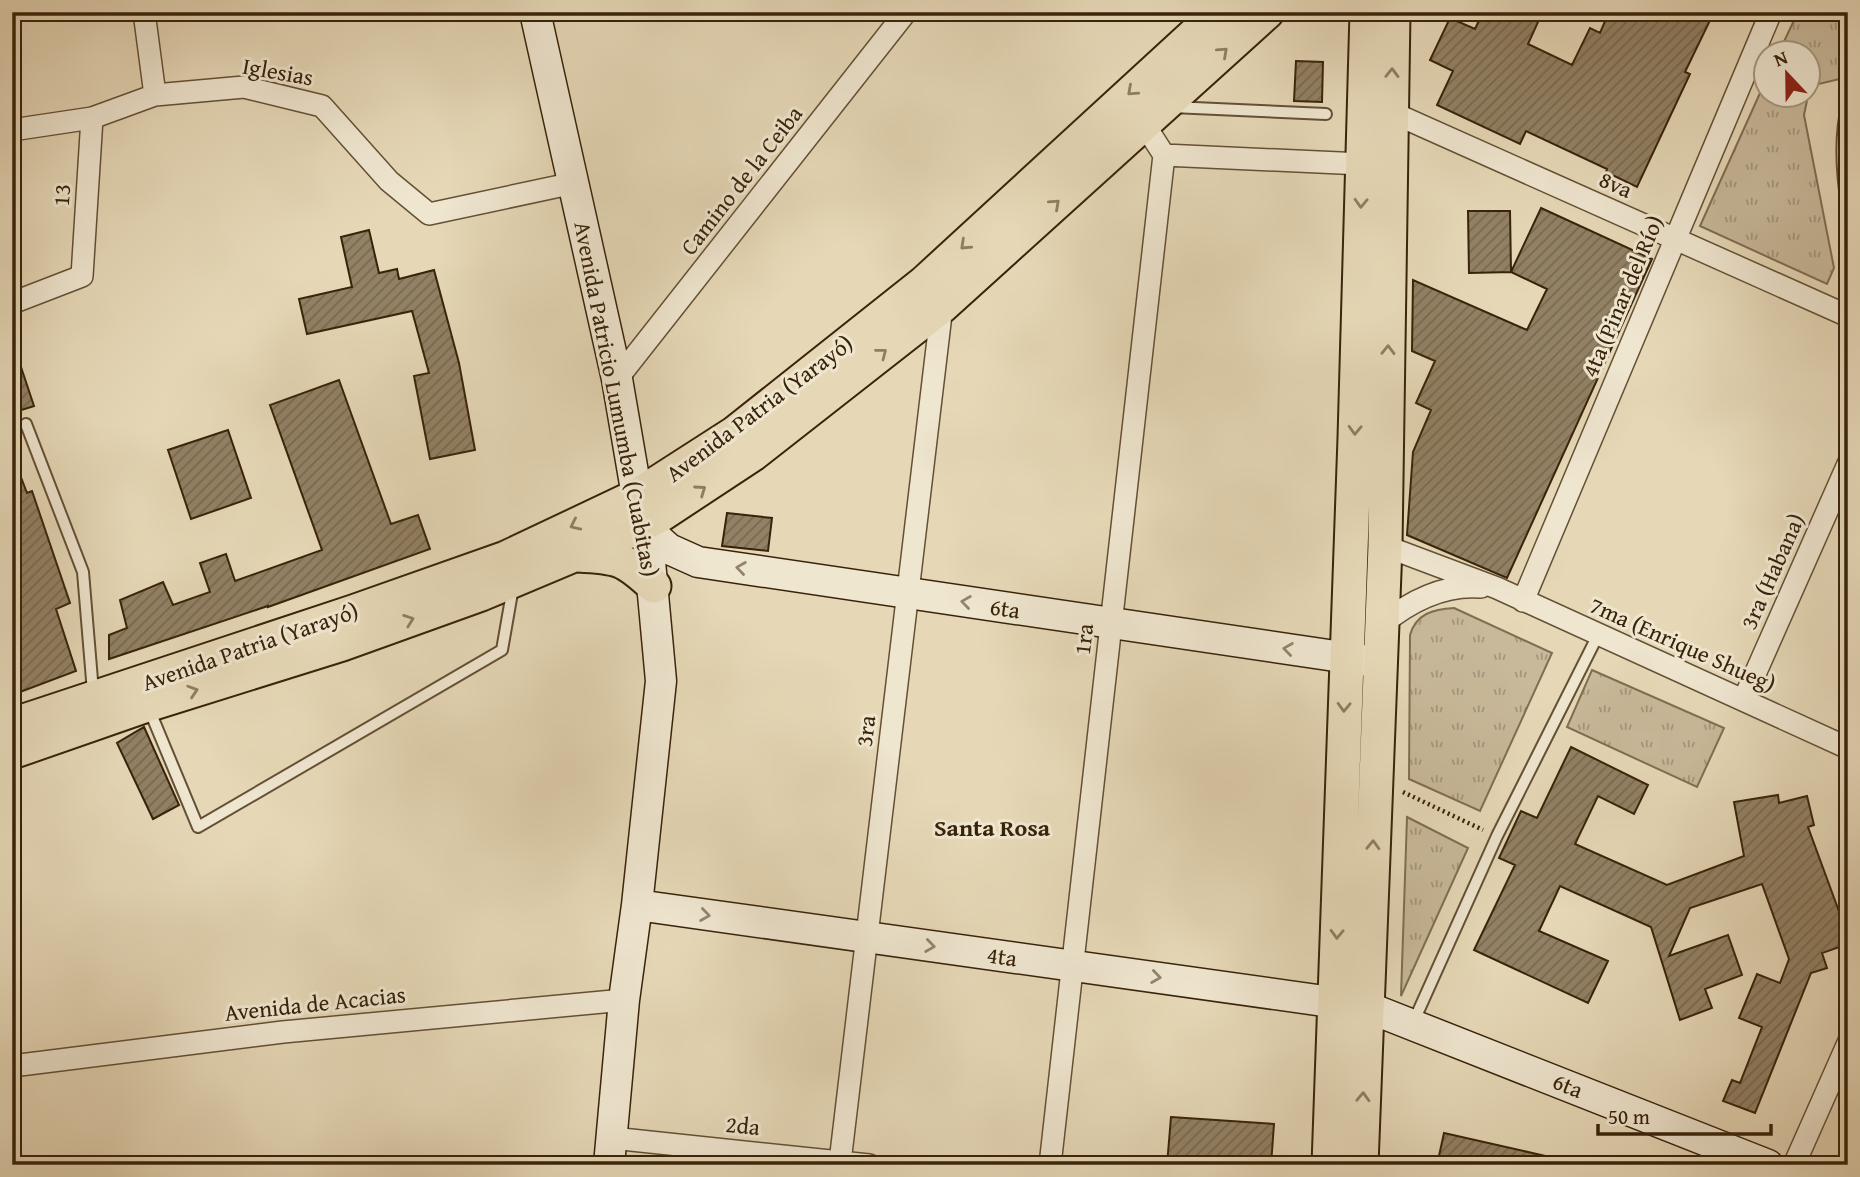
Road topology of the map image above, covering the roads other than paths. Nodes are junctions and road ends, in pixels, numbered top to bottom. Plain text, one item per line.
1 (144, 12) edge
2 (535, 12) edge
3 (1219, 12) edge
4 (1267, 12) edge
5 (1393, 12) edge
6 (1770, 12) edge
7 (897, 15) edge
8 (1363, 20) edge
9 (155, 95) junction
10 (1848, 103) edge
11 (1377, 106) junction
12 (1326, 114) dead end
13 (1153, 115) junction
14 (92, 118) junction
15 (12, 130) edge
16 (1164, 155) junction
17 (1362, 164) junction
18 (574, 183) junction
19 (1846, 186) edge
20 (1848, 211) edge
21 (1675, 239) junction
22 (12, 303) edge
23 (942, 306) junction
24 (1847, 312) edge
25 (617, 379) junction
26 (26, 424) dead end
27 (1848, 464) edge
28 (640, 510) junction
29 (1385, 546) junction
30 (572, 555) junction
31 (510, 570) junction
32 (654, 586) junction
33 (1497, 589) junction
34 (908, 593) junction
35 (1523, 601) junction
36 (1111, 623) junction
37 (1381, 625) junction
38 (1598, 635) junction
39 (1346, 658) junction
40 (1380, 663) junction
41 (1744, 699) junction
42 (148, 705) junction
43 (94, 711) junction
44 (12, 725) edge
45 (1848, 748) edge
46 (12, 752) edge
47 (638, 905) junction
48 (867, 937) junction
49 (1073, 965) junction
50 (624, 1000) junction
51 (1351, 1004) junction
52 (1413, 1023) junction
53 (1848, 1043) edge
54 (14, 1059) edge
55 (611, 1152) edge
56 (1735, 1158) edge
57 (840, 1162) junction
58 (869, 1165) edge
59 (1050, 1165) edge
60 (1328, 1165) edge
61 (1361, 1165) edge
62 (1768, 1165) edge
63 (1794, 1165) edge

1 - 9 street
2 - 18 street, Avenida Patricio Lumumba (Cuabitas)
3 -> 28 main road, Avenida Patria (Yarayó)
13 -> 4 main road, Avenida Patria (Yarayó)
11 -> 5 main road
6 - 21 street, 4ta (Pinar del Río)
7 - 25 street, Camino de la Ceiba
8 - 11 main road
9 - 14 street, Iglesias
9 - 18 street, Iglesias
10 - 19 lane
11 - 17 main road
11 - 21 street, 8va
29 -> 11 main road
12 - 13 lane
13 - 16 street
23 -> 13 main road, Avenida Patria (Yarayó)
14 - 15 street, Iglesias
14 - 22 street, 13
16 - 17 street
16 - 36 street, 1ra
17 -> 39 main road
18 - 25 street, Avenida Patricio Lumumba (Cuabitas)
19 - 20 lane
21 - 24 street, 8va
21 - 35 street, 4ta (Pinar del Río)
28 -> 23 main road, Avenida Patria (Yarayó)
23 - 34 street, 3ra
25 - 28 street, Avenida Patricio Lumumba (Cuabitas)
26 - 43 lane
27 - 41 street, 3ra (Habana)
28 - 30 main road, Avenida Patria (Yarayó)
28 -> 31 main road, Avenida Patria (Yarayó)
28 - 32 street, Avenida Patricio Lumumba (Cuabitas)
34 -> 28 street, 6ta
29 - 33 street, 7ma (Enrique Shueg)
29 - 37 main road
30 - 31 main road, Avenida Patria (Yarayó)
30 - 32 main road
42 -> 31 main road, Avenida Patria (Yarayó)
31 - 42 lane
31 - 43 main road, Avenida Patria (Yarayó)
32 - 47 street, Avenida Patricio Lumumba (Cuabitas)
33 - 35 street, 7ma (Enrique Shueg)
33 - 37 street, 7ma (Enrique Shueg)
36 -> 34 street, 6ta
34 - 48 street, 3ra
35 - 38 street, 7ma (Enrique Shueg)
39 -> 36 street, 6ta
36 - 49 street, 1ra
37 - 40 main road
38 - 41 street, 7ma (Enrique Shueg)
38 - 52 lane
39 - 40 street, 6ta
39 -> 51 main road
51 -> 40 main road
41 - 45 street, 7ma (Enrique Shueg)
42 - 43 main road, Avenida Patria (Yarayó)
43 - 44 main road, Avenida Patria (Yarayó)
43 - 46 main road, Avenida Patria (Yarayó)
47 -> 48 street, 4ta
47 - 50 street, Avenida Patricio Lumumba (Cuabitas)
48 -> 49 street, 4ta
48 - 57 street, 3ra
49 -> 51 street, 4ta
49 - 59 street, 1ra
50 - 54 street, Avenida de Acacias
50 - 55 street, Avenida Patricio Lumumba (Cuabitas)
51 - 52 street, 6ta
51 - 60 main road
61 -> 51 main road
52 - 56 street, 6ta
53 - 63 street
55 - 57 street, 2da
56 - 62 street, 6ta
57 - 58 street, 2da

